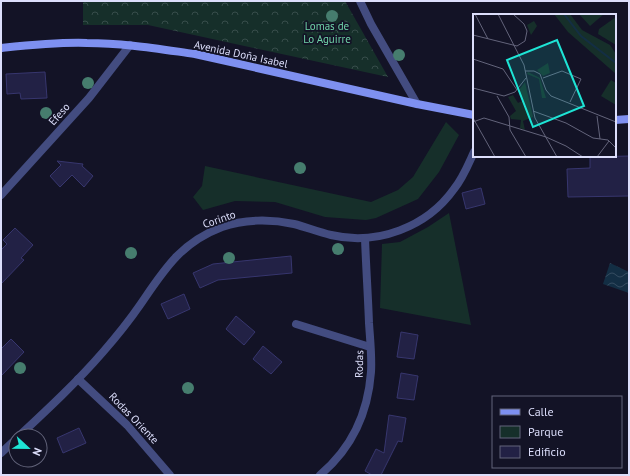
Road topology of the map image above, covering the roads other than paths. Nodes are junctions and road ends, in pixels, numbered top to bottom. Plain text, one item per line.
1 (360, 1) edge
2 (130, 45) junction
3 (1, 48) edge
4 (417, 104) junction
5 (473, 115) edge
6 (629, 119) edge
7 (616, 120) edge
8 (473, 154) edge
9 (1, 195) edge
10 (365, 238) junction
11 (296, 324) dead end
12 (370, 347) junction
13 (78, 379) junction
14 (27, 428) edge
15 (170, 475) edge
16 (320, 475) edge

1 - 4 street
2 - 3 street, Avenida Doña Isabel
2 - 4 street, Avenida Doña Isabel
2 - 9 street, Efeso
4 - 5 street, Avenida Doña Isabel
6 - 7 street
8 - 10 street, Corinto
10 - 12 street, Rodas
10 - 13 street, Corinto
11 - 12 street
12 - 16 street, Rodas
13 - 14 street, Corinto
13 - 15 street, Rodas Oriente

